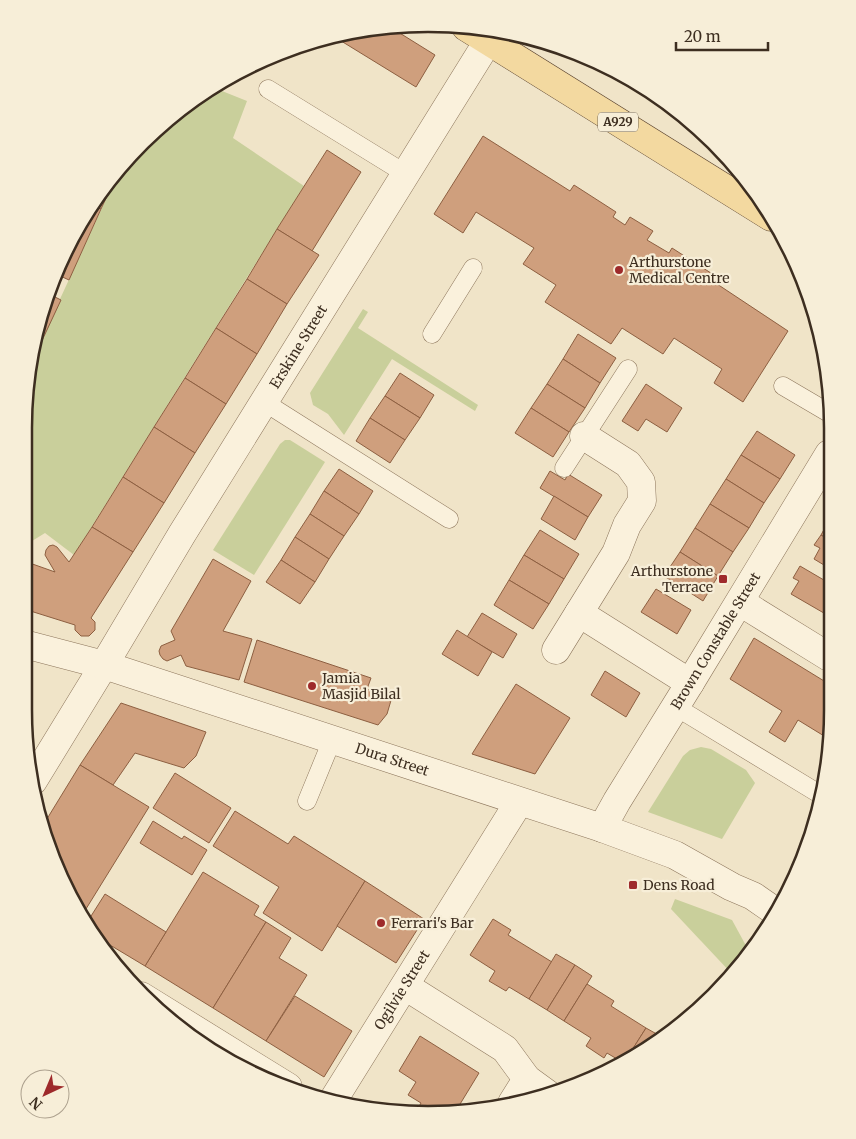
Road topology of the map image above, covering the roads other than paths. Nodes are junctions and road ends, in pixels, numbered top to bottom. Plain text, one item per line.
1 (481, 36) edge
2 (490, 38) edge
3 (268, 89) dead end
4 (406, 174) junction
5 (758, 210) edge
6 (473, 268) dead end
7 (432, 334) dead end
8 (628, 369) dead end
9 (783, 386) dead end
10 (264, 402) junction
11 (823, 410) edge
12 (584, 436) junction
13 (824, 462) edge
14 (564, 468) dead end
15 (450, 519) dead end
16 (740, 602) junction
17 (579, 613) junction
18 (32, 646) edge
19 (556, 650) dead end
20 (824, 654) edge
21 (104, 665) junction
22 (690, 683) junction
23 (676, 707) junction
24 (332, 740) junction
25 (38, 774) edge
26 (815, 791) edge
27 (307, 801) dead end
28 (519, 802) junction
29 (602, 828) junction
30 (753, 896) junction
31 (771, 909) edge
32 (767, 915) edge
33 (405, 986) junction
34 (185, 1023) edge
35 (256, 1067) edge
36 (527, 1079) junction
37 (542, 1090) edge
38 (336, 1095) edge
39 (516, 1096) edge

1 - 4 street, Erskine Street
2 - 5 main road, A929
3 - 4 lane
4 - 10 street, Erskine Street
6 - 7 lane
8 - 12 lane
9 - 11 lane
10 - 15 lane
10 - 21 street, Erskine Street
12 - 14 lane
12 - 17 street
13 - 16 street, Brown Constable Street
16 - 20 street
16 - 22 street, Brown Constable Street
17 - 19 street
17 - 22 street
18 - 21 street, Dura Street
21 - 24 street, Dura Street
21 - 25 street, Erskine Street
22 - 23 street, Brown Constable Street
23 - 26 lane
23 - 29 street, Brown Constable Street
24 - 27 lane
24 - 28 street, Dura Street
28 - 29 street, Dura Street
28 - 33 street, Ogilvie Street
29 - 30 street, Dura Street
30 - 31 street, Dura Street
30 - 32 street
33 - 36 street
33 - 38 street, Ogilvie Street
34 - 35 street
36 - 37 street
36 - 39 street

